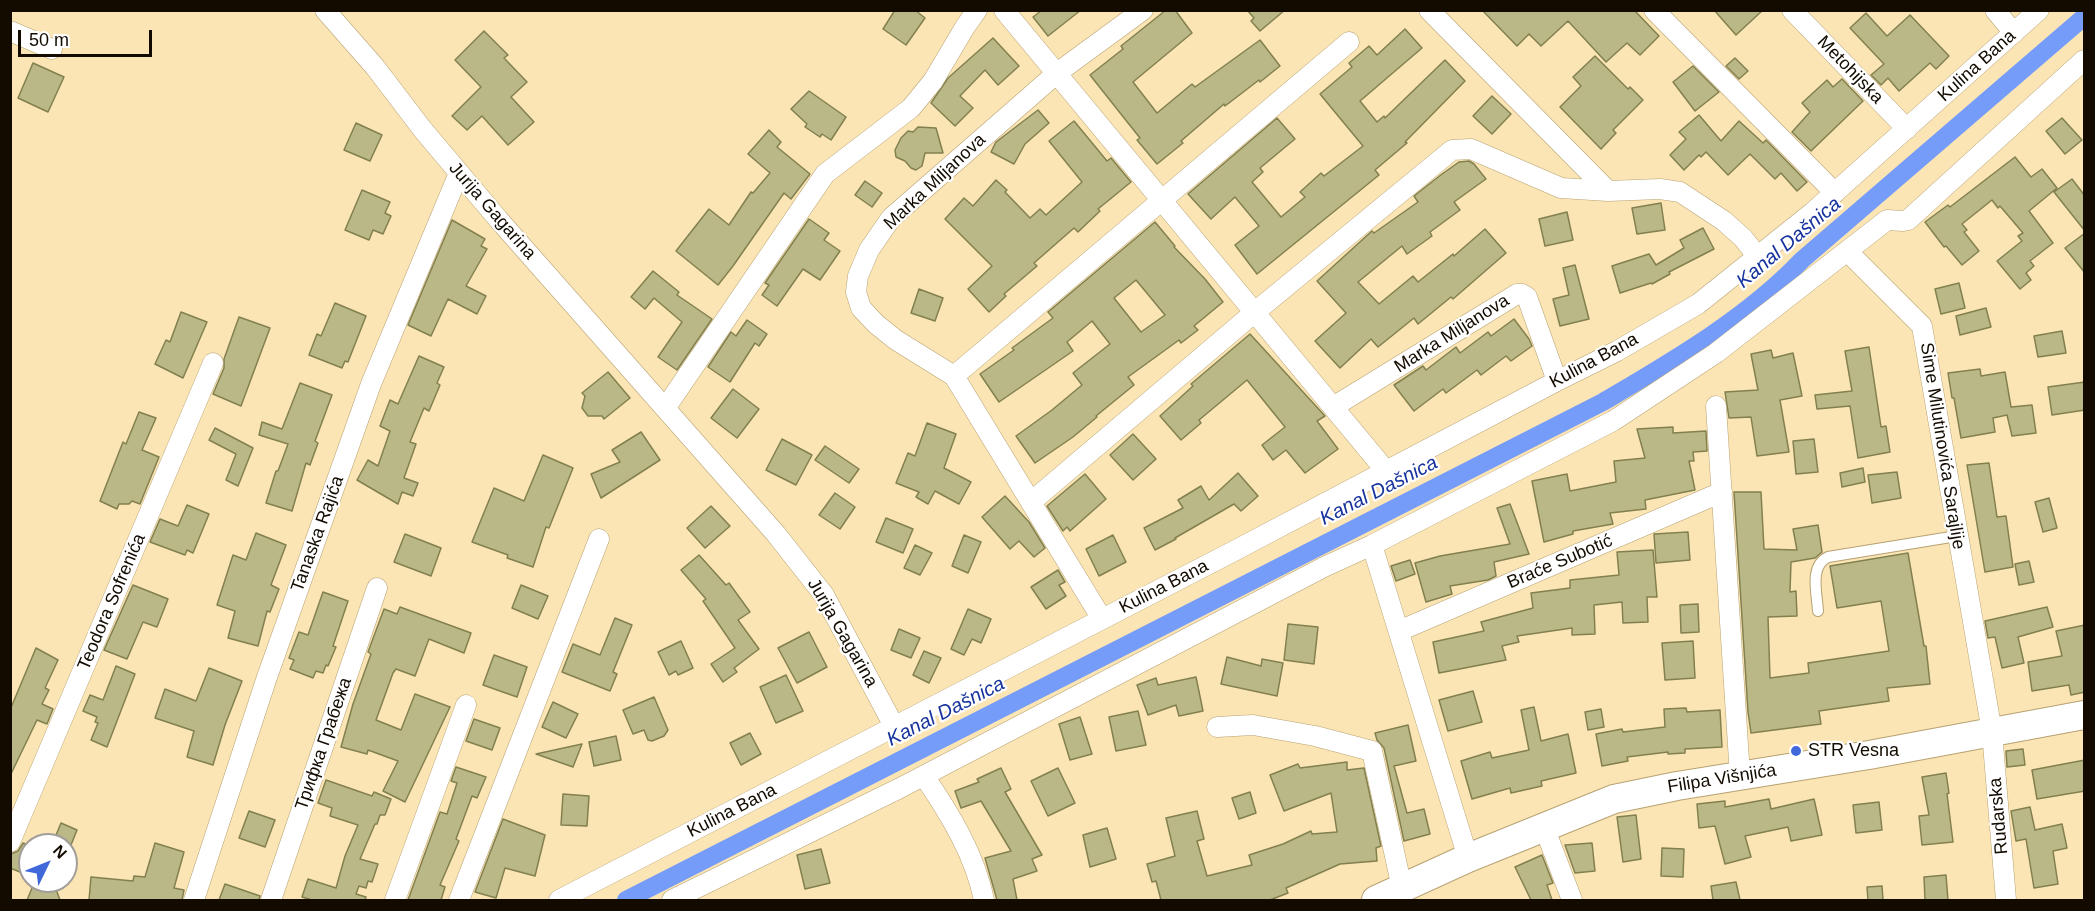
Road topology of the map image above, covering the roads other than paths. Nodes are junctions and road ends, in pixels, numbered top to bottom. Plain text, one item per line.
1 (325, 10) edge
2 (977, 10) edge
3 (1004, 10) edge
4 (1143, 10) edge
5 (1429, 10) edge
6 (1654, 10) edge
7 (1792, 10) edge
8 (1995, 10) edge
9 (2039, 10) edge
10 (10, 32) edge
11 (2014, 33) junction
12 (1349, 42) dead end
13 (52, 49) dead end
14 (2085, 60) edge
15 (1057, 73) junction
16 (1907, 129) junction
17 (459, 173) junction
18 (1608, 190) junction
19 (1835, 193) junction
20 (1161, 200) junction
21 (1847, 251) junction
22 (1758, 257) junction
23 (1255, 312) junction
24 (213, 363) dead end
25 (954, 376) junction
26 (1557, 381) junction
27 (1716, 406) dead end
28 (666, 407) junction
29 (1334, 407) junction
30 (1386, 471) junction
31 (1722, 492) junction
32 (1031, 502) junction
33 (1957, 536) junction
34 (599, 539) dead end
35 (1372, 545) junction
36 (377, 588) dead end
37 (1818, 611) dead end
38 (1102, 619) junction
39 (1399, 631) junction
40 (466, 705) dead end
41 (2085, 715) edge
42 (894, 726) junction
43 (1216, 726) dead end
44 (1992, 732) junction
45 (924, 776) junction
46 (1740, 776) junction
47 (1544, 827) junction
48 (10, 842) edge
49 (1468, 858) junction
50 (1402, 888) junction
51 (194, 900) edge
52 (271, 900) edge
53 (395, 900) edge
54 (459, 900) edge
55 (559, 900) edge
56 (672, 900) edge
57 (984, 900) edge
58 (1376, 900) edge
59 (1572, 900) edge
60 (2006, 900) edge

1 - 17 street, Jurija Gagarina
2 - 28 street
3 - 15 street
4 - 15 street, Marka Miljanova
5 - 18 street
6 - 19 street
7 - 16 street, Metohijska
8 - 11 street
9 - 11 street, Kulina Bana
10 - 13 street
11 - 16 street, Kulina Bana
12 - 20 street
14 - 21 street
15 - 20 street
15 - 25 street, Marka Miljanova
16 - 19 street, Kulina Bana
17 - 28 street, Jurija Gagarina
17 - 51 street, Tanaska Rajića
18 - 22 street
18 - 23 street
19 - 22 street, Kulina Bana
20 - 23 street
20 - 25 street
21 - 33 street, Sime Milutinovića Sarajlije
21 - 35 street
22 - 26 street, Kulina Bana
23 - 29 street
23 - 32 street
24 - 48 street, Teodora Sofrenića
25 - 32 street, Marka Miljanova
26 - 29 street, Marka Miljanova
26 - 30 street, Kulina Bana
27 - 31 street
28 - 42 street, Jurija Gagarina
29 - 30 street
30 - 38 street, Kulina Bana
31 - 39 street, Braće Subotić
31 - 46 street
32 - 38 street, Marka Miljanova
33 - 37 lane
33 - 44 street, Sime Milutinovića Sarajlije
34 - 54 street
35 - 39 street
35 - 45 street
36 - 52 street, Трифка Грабежа
38 - 42 street, Kulina Bana
39 - 49 street
40 - 53 street
41 - 44 main road, Filipa Višnjića
42 - 55 street, Kulina Bana
43 - 50 street
44 - 46 main road, Filipa Višnjića
44 - 60 street, Rudarska
45 - 56 street
45 - 57 street
46 - 47 main road, Filipa Višnjića
47 - 49 main road, Filipa Višnjića
47 - 59 street
49 - 50 main road, Filipa Višnjića
50 - 58 main road, Filipa Višnjića

